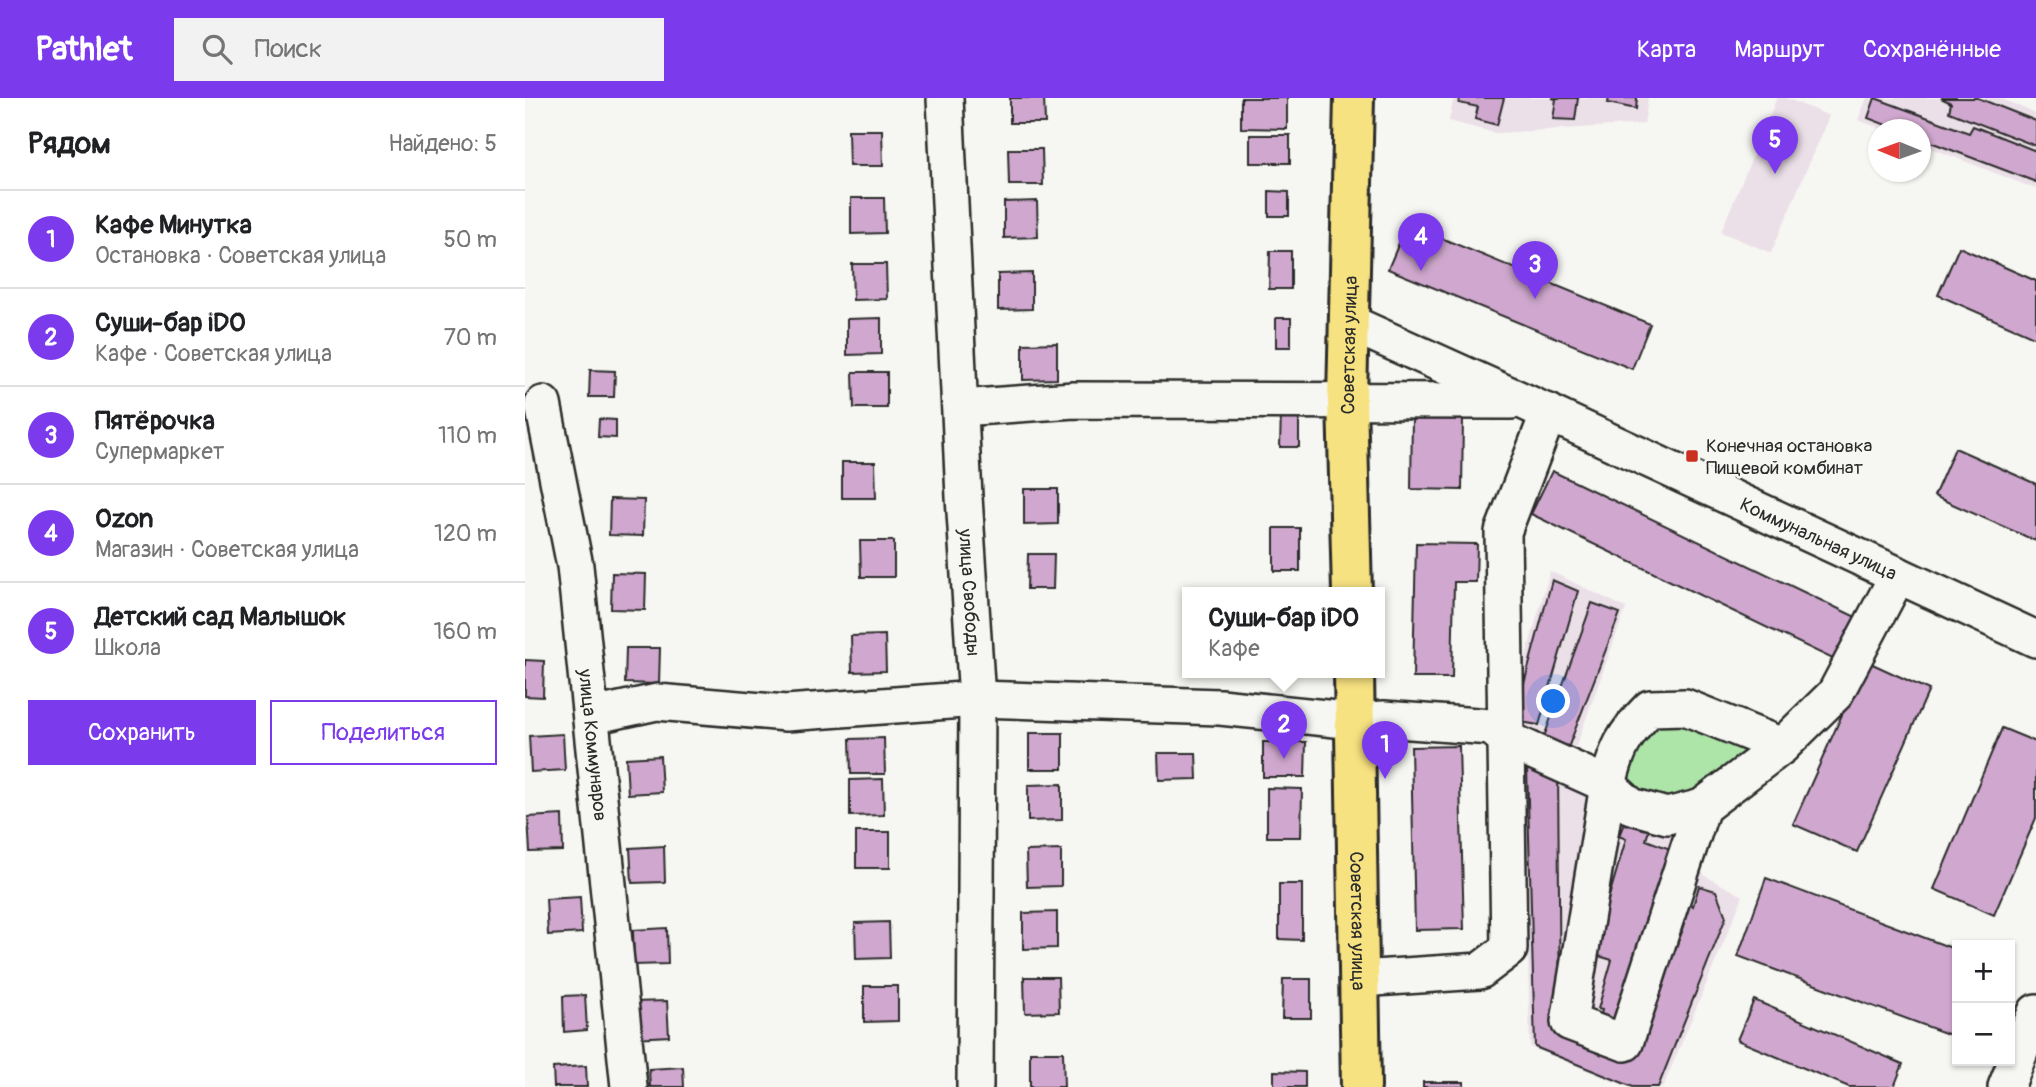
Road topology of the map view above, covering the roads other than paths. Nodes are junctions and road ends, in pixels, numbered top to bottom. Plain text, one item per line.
1 (945, 98) edge
2 (1354, 98) edge
3 (1348, 322) junction
4 (1347, 400) junction
5 (543, 404) dead end
6 (1537, 407) junction
7 (960, 408) junction
8 (1898, 575) junction
9 (1352, 587) edge
10 (2036, 639) edge
11 (1354, 678) edge
12 (977, 699) junction
13 (592, 716) junction
14 (1355, 721) junction
15 (1506, 739) junction
16 (1782, 746) junction
17 (1608, 785) junction
18 (1702, 807) junction
19 (1359, 979) junction
20 (2036, 1012) edge
21 (629, 1087) edge
22 (975, 1087) edge
23 (1361, 1087) edge
24 (2006, 1087) edge

1 - 7 street, улица Свободы
2 - 3 main road, Советская улица
3 - 4 main road, Советская улица
3 - 6 street, Коммунальная улица
4 - 6 street, Коммунальная улица
4 - 7 street, Коммунальная улица
4 - 9 main road, Советская улица
5 - 13 street, улица Коммунаров
6 - 8 street, Коммунальная улица
6 - 15 street
7 - 12 street, улица Свободы
8 - 10 street, Коммунальная улица
8 - 16 street
11 - 14 main road, Советская улица
12 - 13 street
12 - 14 street
12 - 22 street, улица Свободы
13 - 21 street, улица Коммунаров
14 - 15 street
14 - 19 main road, Советская улица
15 - 17 street
15 - 19 street
16 - 17 street
16 - 18 street
17 - 18 street
17 - 18 street
19 - 23 main road, Советская улица
20 - 24 street

